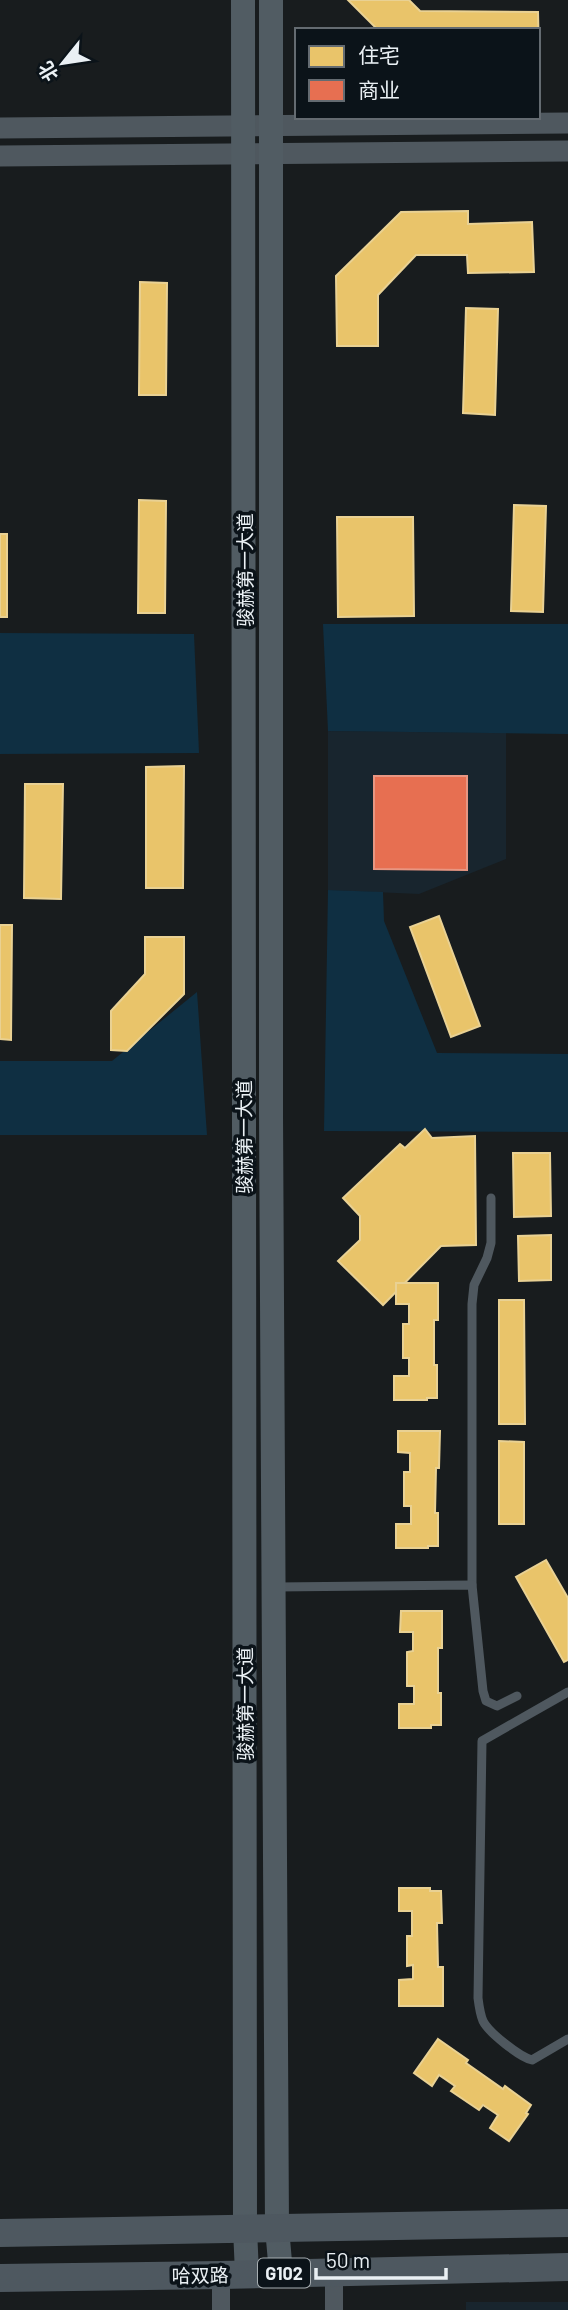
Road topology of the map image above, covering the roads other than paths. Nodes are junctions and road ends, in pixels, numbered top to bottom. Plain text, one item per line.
1 (243, 0) edge
2 (271, 0) edge
3 (568, 123) edge
4 (244, 125) junction
5 (271, 125) junction
6 (0, 128) edge
7 (568, 151) edge
8 (244, 153) junction
9 (271, 153) junction
10 (0, 156) edge
11 (491, 1198) dead end
12 (472, 1585) junction
13 (274, 1587) junction
14 (568, 1692) edge
15 (517, 1696) dead end
16 (568, 2039) edge
17 (568, 2223) edge
18 (277, 2228) junction
19 (245, 2229) junction
20 (0, 2233) edge
21 (568, 2267) edge
22 (334, 2272) junction
23 (281, 2273) junction
24 (234, 2274) junction
25 (0, 2278) edge
26 (221, 2310) edge
27 (334, 2310) edge

1 - 4 main road, 骏赫第一大道
2 - 5 main road, 骏赫第一大道
3 - 5 street
4 - 5 street
4 - 6 street
4 - 8 main road, 骏赫第一大道
5 - 9 main road, 骏赫第一大道
7 - 9 street
8 - 9 street
8 - 10 street
8 - 19 main road, 骏赫第一大道
9 - 13 main road, 骏赫第一大道
11 - 12 lane
12 - 13 lane
12 - 15 lane
13 - 18 main road, 骏赫第一大道
14 - 16 lane
17 - 18 highway
18 - 19 highway
18 - 23 main road, 骏赫第一大道
19 - 20 highway
19 - 24 main road, 骏赫第一大道
21 - 22 highway, 哈双路 / G102
22 - 23 highway, 哈双路 / G102
22 - 27 street
23 - 24 highway, 哈双路 / G102
24 - 25 highway, 哈双路 / G102
24 - 26 street

